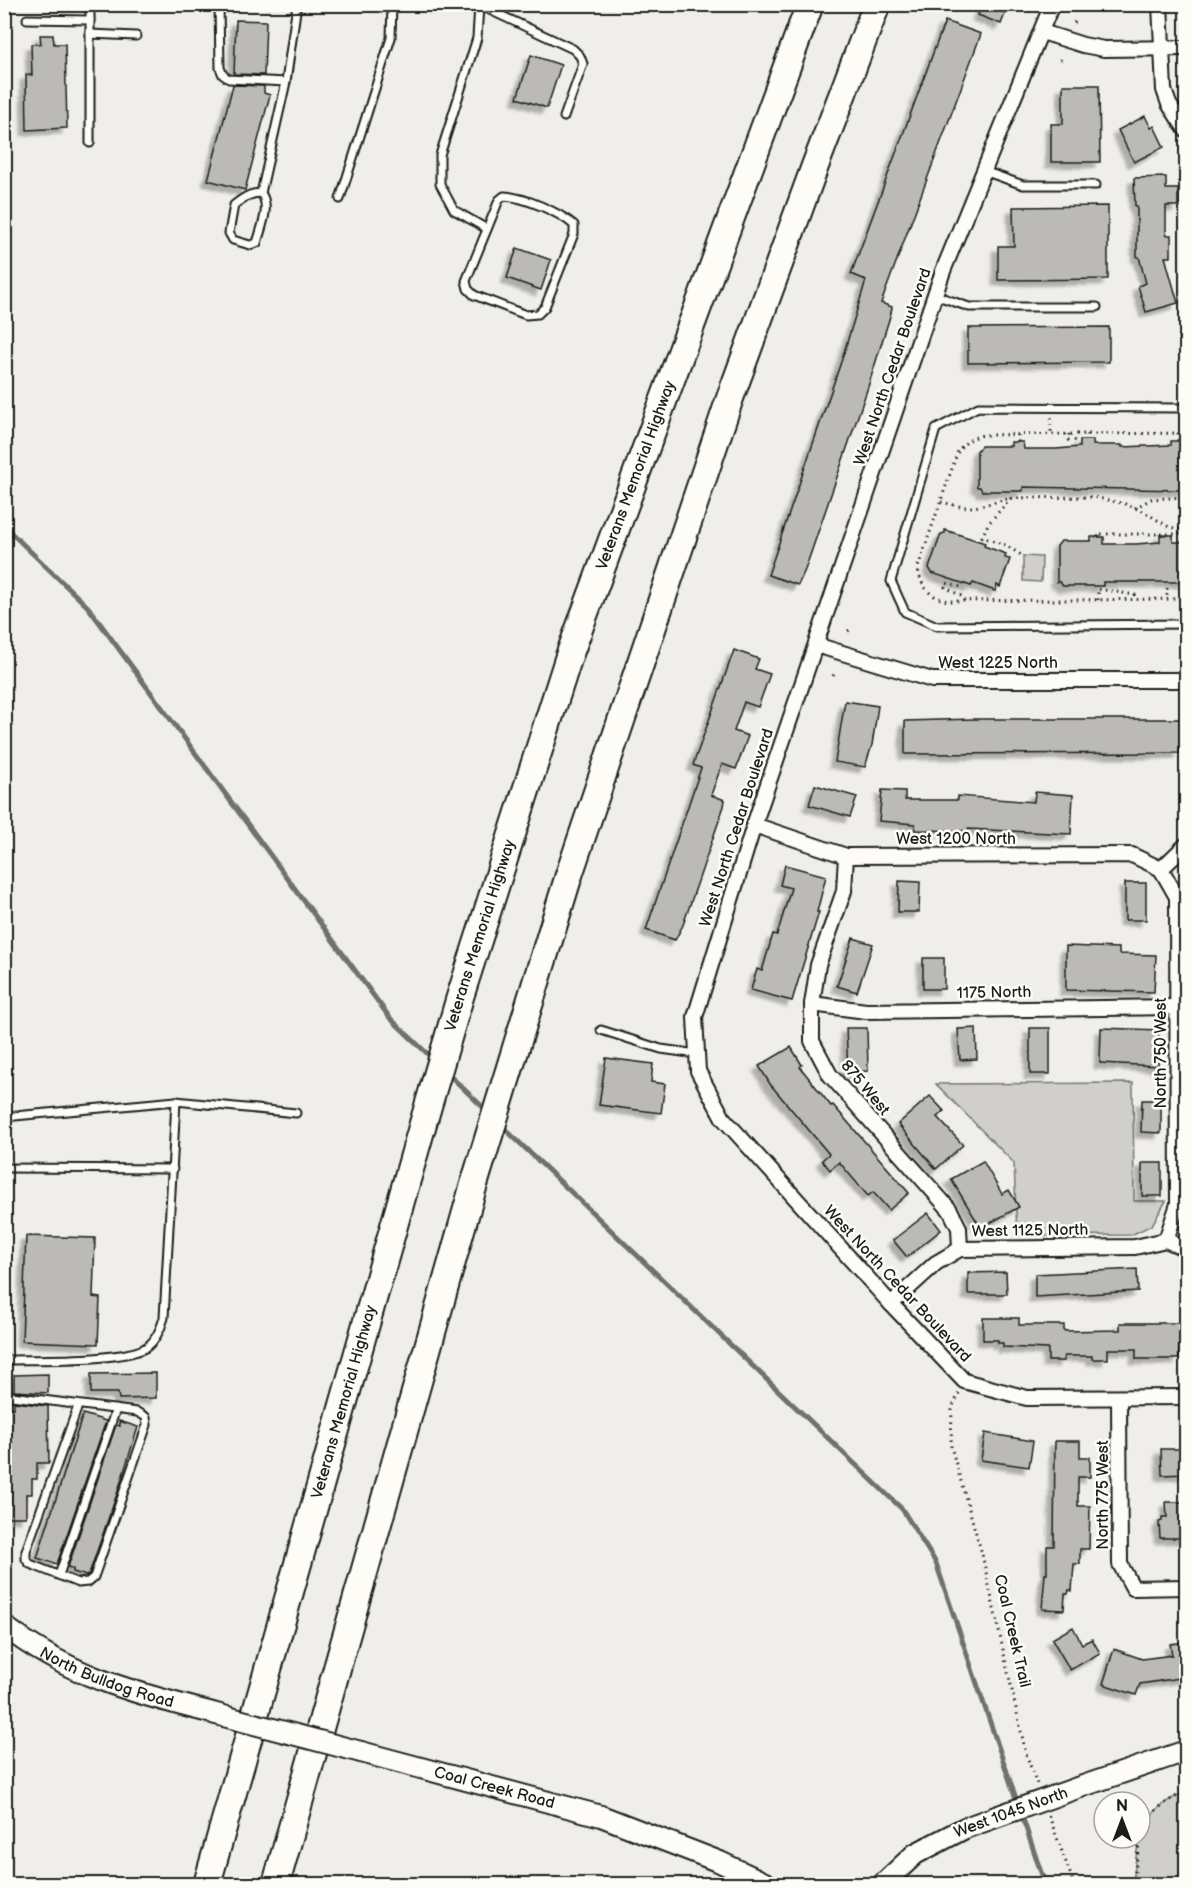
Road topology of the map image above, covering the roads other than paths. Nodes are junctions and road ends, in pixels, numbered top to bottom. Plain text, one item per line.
1 (90, 4) edge
2 (219, 4) edge
3 (297, 4) edge
4 (392, 4) edge
5 (810, 4) edge
6 (877, 4) edge
7 (1053, 4) edge
8 (1160, 4) edge
9 (478, 5) edge
10 (27, 19) dead end
11 (90, 20) junction
12 (1042, 32) junction
13 (90, 34) junction
14 (136, 36) dead end
15 (1161, 48) junction
16 (1186, 48) edge
17 (286, 82) junction
18 (564, 117) dead end
19 (1186, 130) edge
20 (90, 143) dead end
21 (984, 171) junction
22 (1096, 185) dead end
23 (261, 193) junction
24 (340, 199) dead end
25 (487, 229) junction
26 (935, 295) junction
27 (1097, 307) dead end
28 (1186, 408) edge
29 (1186, 624) edge
30 (816, 645) junction
31 (1186, 680) edge
32 (754, 825) junction
33 (1186, 845) edge
34 (846, 856) junction
35 (1161, 869) junction
36 (812, 1004) junction
37 (1177, 1007) junction
38 (601, 1030) dead end
39 (697, 1054) junction
40 (176, 1101) junction
41 (296, 1113) dead end
42 (4, 1118) edge
43 (4, 1167) edge
44 (173, 1169) junction
45 (1166, 1240) junction
46 (960, 1249) junction
47 (1186, 1249) edge
48 (891, 1304) junction
49 (4, 1360) edge
50 (4, 1395) edge
51 (1186, 1397) edge
52 (1119, 1398) junction
53 (77, 1404) junction
54 (116, 1409) junction
55 (59, 1575) junction
56 (1186, 1587) edge
57 (4, 1626) edge
58 (216, 1714) joint
59 (1186, 1751) edge
60 (207, 1884) edge
61 (276, 1884) edge
62 (766, 1884) edge
63 (883, 1884) edge

1 - 11 lane
2 - 17 lane
3 - 17 lane
4 - 24 lane
5 - 60 highway, Veterans Memorial Highway
6 - 61 highway
7 - 12 street, West North Cedar Boulevard
8 - 15 street
9 - 18 lane
9 - 25 lane
10 - 11 lane
11 - 13 lane
12 - 15 street
12 - 21 street, West North Cedar Boulevard
13 - 14 lane
13 - 20 lane
15 - 16 street
15 - 19 street
17 - 23 lane
21 - 22 lane
21 - 26 street, West North Cedar Boulevard
23 - 23 lane
25 - 25 lane
26 - 27 lane
26 - 30 street, West North Cedar Boulevard
28 - 29 lane
30 - 31 street, West 1225 North
30 - 32 street, West North Cedar Boulevard
32 - 34 street, West 1200 North
32 - 39 street, West North Cedar Boulevard
33 - 35 street
34 - 35 street, West 1200 North
34 - 36 street, 875 West
35 - 37 street, North 750 West
36 - 37 street, 1175 North
36 - 46 street, 875 West
37 - 45 street, North 750 West
38 - 39 lane
39 - 48 street, West North Cedar Boulevard
40 - 41 lane
40 - 42 lane
40 - 44 lane
43 - 44 lane
44 - 49 lane
45 - 46 street, West 1125 North
45 - 47 street
46 - 48 street, West 1125 North
48 - 52 street, West North Cedar Boulevard
50 - 53 lane
51 - 52 street, West North Cedar Boulevard
52 - 56 street, North 775 West
53 - 54 lane
53 - 55 lane
54 - 55 lane
54 - 55 lane
57 - 58 main road, North Bulldog Road
58 - 62 main road, Coal Creek Road, bridge
59 - 63 main road, West 1045 North, bridge

